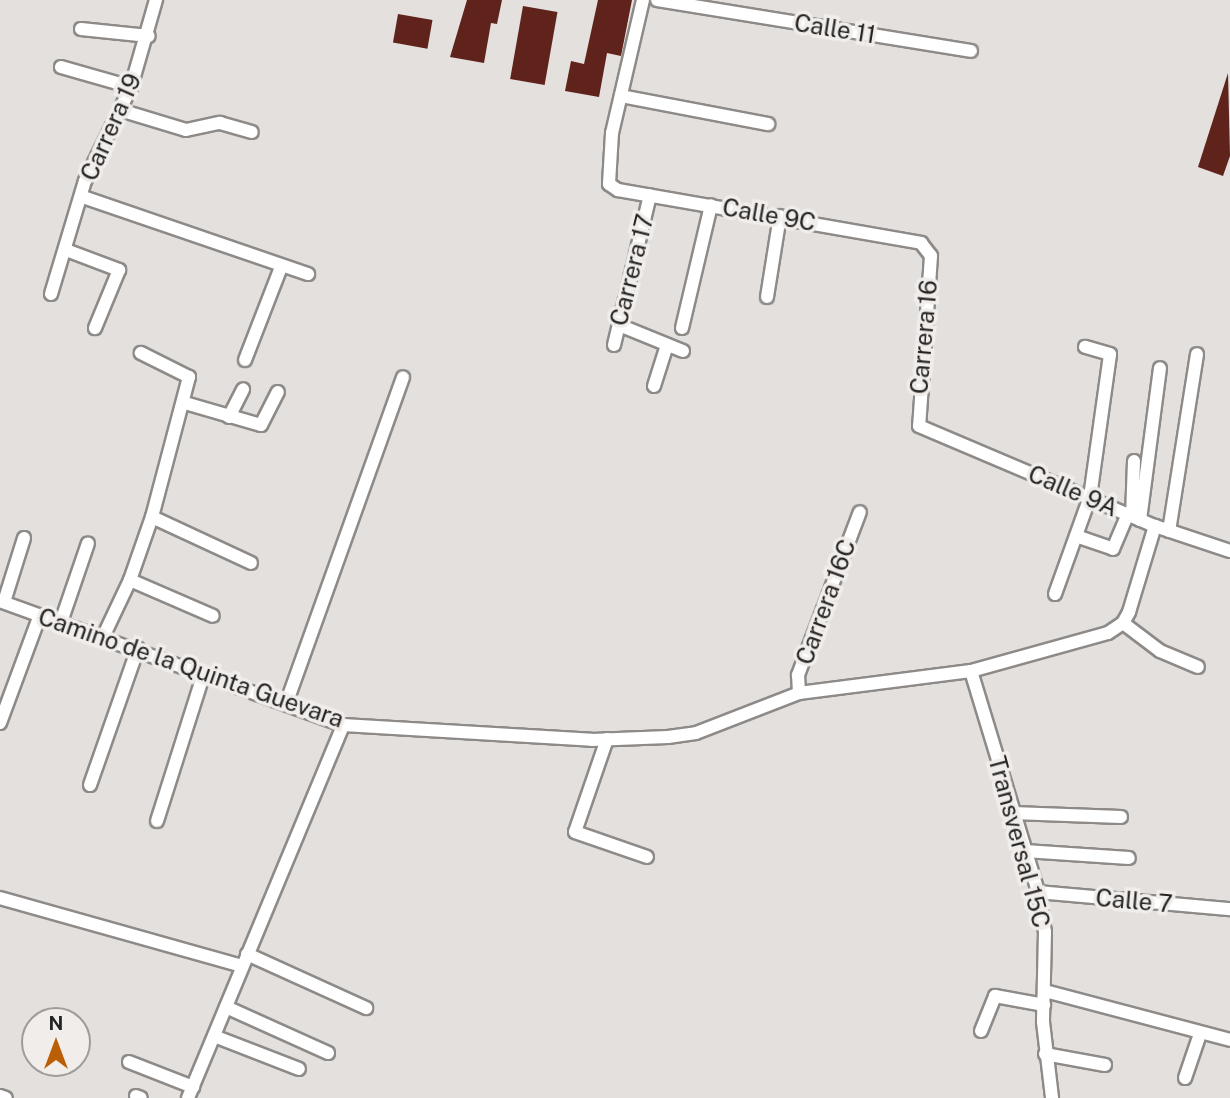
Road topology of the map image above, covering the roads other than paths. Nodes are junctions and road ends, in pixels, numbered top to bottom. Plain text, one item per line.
1 (156, 0) edge
2 (643, 0) edge
3 (657, 0) edge
4 (81, 29) dead end
5 (149, 36) junction
6 (971, 51) dead end
7 (61, 67) dead end
8 (131, 87) junction
9 (621, 96) junction
10 (120, 110) junction
11 (768, 124) dead end
12 (253, 132) dead end
13 (650, 195) junction
14 (83, 197) junction
15 (711, 205) junction
16 (780, 216) junction
17 (929, 248) joint
18 (66, 250) junction
19 (281, 267) junction
20 (307, 274) dead end
21 (51, 294) dead end
22 (767, 297) dead end
23 (619, 326) junction
24 (95, 327) dead end
25 (682, 327) dead end
26 (614, 345) dead end
27 (667, 345) junction
28 (1085, 347) dead end
29 (683, 351) dead end
30 (141, 353) dead end
31 (1198, 354) dead end
32 (245, 360) dead end
33 (1160, 368) dead end
34 (404, 377) dead end
35 (654, 386) dead end
36 (243, 390) dead end
37 (278, 392) dead end
38 (185, 403) junction
39 (229, 417) junction
40 (919, 426) joint
41 (1134, 461) dead end
42 (1090, 497) junction
43 (859, 512) dead end
44 (152, 517) junction
45 (1133, 517) junction
46 (1155, 526) junction
47 (1169, 531) junction
48 (1076, 536) junction
49 (24, 538) dead end
50 (88, 543) dead end
51 (1230, 551) edge
52 (251, 562) dead end
53 (130, 580) junction
54 (1055, 594) dead end
55 (2, 601) edge
56 (40, 615) junction
57 (213, 616) dead end
58 (61, 622) junction
59 (1123, 624) junction
60 (104, 635) junction
61 (138, 648) junction
62 (1198, 667) dead end
63 (971, 671) junction
64 (205, 673) junction
65 (799, 692) junction
66 (286, 704) junction
67 (0, 723) edge
68 (343, 725) junction
69 (607, 739) junction
70 (90, 785) dead end
71 (1013, 813) junction
72 (1121, 817) dead end
73 (156, 821) dead end
74 (1025, 851) junction
75 (647, 858) dead end
76 (1129, 859) dead end
77 (1038, 892) junction
78 (0, 898) edge
79 (1230, 909) edge
80 (245, 960) junction
81 (1045, 991) junction
82 (1044, 1005) junction
83 (226, 1007) junction
84 (366, 1008) dead end
85 (981, 1031) dead end
86 (1200, 1034) junction
87 (214, 1036) junction
88 (1230, 1040) edge
89 (328, 1053) dead end
90 (1045, 1054) junction
91 (129, 1062) dead end
92 (1105, 1065) dead end
93 (299, 1069) dead end
94 (1185, 1078) dead end
95 (191, 1092) edge
96 (0, 1096) edge
97 (6, 1098) edge
98 (1052, 1098) edge

1 - 5 street, Carrera 19
2 - 9 street
3 - 6 street, Calle 11
4 - 5 street
5 - 8 street, Carrera 19
7 - 8 street
8 - 10 street, Carrera 19
9 - 11 street
9 - 13 street, Calle 9C
10 - 12 street
10 - 14 street, Carrera 19
13 - 15 street, Calle 9C
13 - 23 street, Carrera 17
14 - 18 street, Carrera 19
14 - 19 street
15 - 16 street, Calle 9C
15 - 25 street
16 - 17 street, Calle 9C
16 - 22 street
17 - 40 street, Carrera 16
18 - 21 street, Carrera 19
18 - 24 street
19 - 20 street
19 - 32 street
23 - 26 street, Carrera 17
23 - 27 street
27 - 29 street
27 - 35 street
28 - 42 street
30 - 38 street
31 - 47 street
33 - 45 street
34 - 66 street
36 - 39 street
37 - 39 street
38 - 39 street
38 - 44 street
40 - 42 street, Calle 9A
41 - 45 street
42 - 45 street, Calle 9A
42 - 48 street
43 - 65 street, Carrera 16C
44 - 52 street
44 - 53 street
45 - 46 street, Calle 9A
45 - 48 street
46 - 47 street, Calle 9A
46 - 59 street
47 - 51 street, Calle 9A
48 - 54 street
49 - 55 street
50 - 58 street
53 - 57 street
53 - 60 street
55 - 56 street, Camino de la Quinta Guevara
56 - 58 street, Camino de la Quinta Guevara
56 - 67 street
58 - 60 street, Camino de la Quinta Guevara
59 - 62 street
59 - 63 street, Camino de la Quinta Guevara
60 - 61 street, Camino de la Quinta Guevara
61 - 64 street, Camino de la Quinta Guevara
61 - 70 street
63 - 65 street, Camino de la Quinta Guevara
63 - 71 street, Transversal 15C
64 - 66 street, Camino de la Quinta Guevara
64 - 73 street
65 - 69 street, Camino de la Quinta Guevara
66 - 68 street, Camino de la Quinta Guevara
68 - 69 street, Camino de la Quinta Guevara
68 - 80 street
69 - 75 street
71 - 72 street
71 - 74 street, Transversal 15C
74 - 76 street
74 - 77 street, Transversal 15C
77 - 79 street, Calle 7
77 - 81 street, Transversal 15C
78 - 80 street
80 - 83 street
80 - 84 street
81 - 82 street, Transversal 15C
81 - 86 street
82 - 85 street
82 - 90 street, Transversal 15C
83 - 87 street
83 - 89 street
86 - 88 street
86 - 94 street
87 - 93 street
87 - 95 street
90 - 92 street
90 - 98 street, Transversal 15C
91 - 95 street
96 - 97 street

